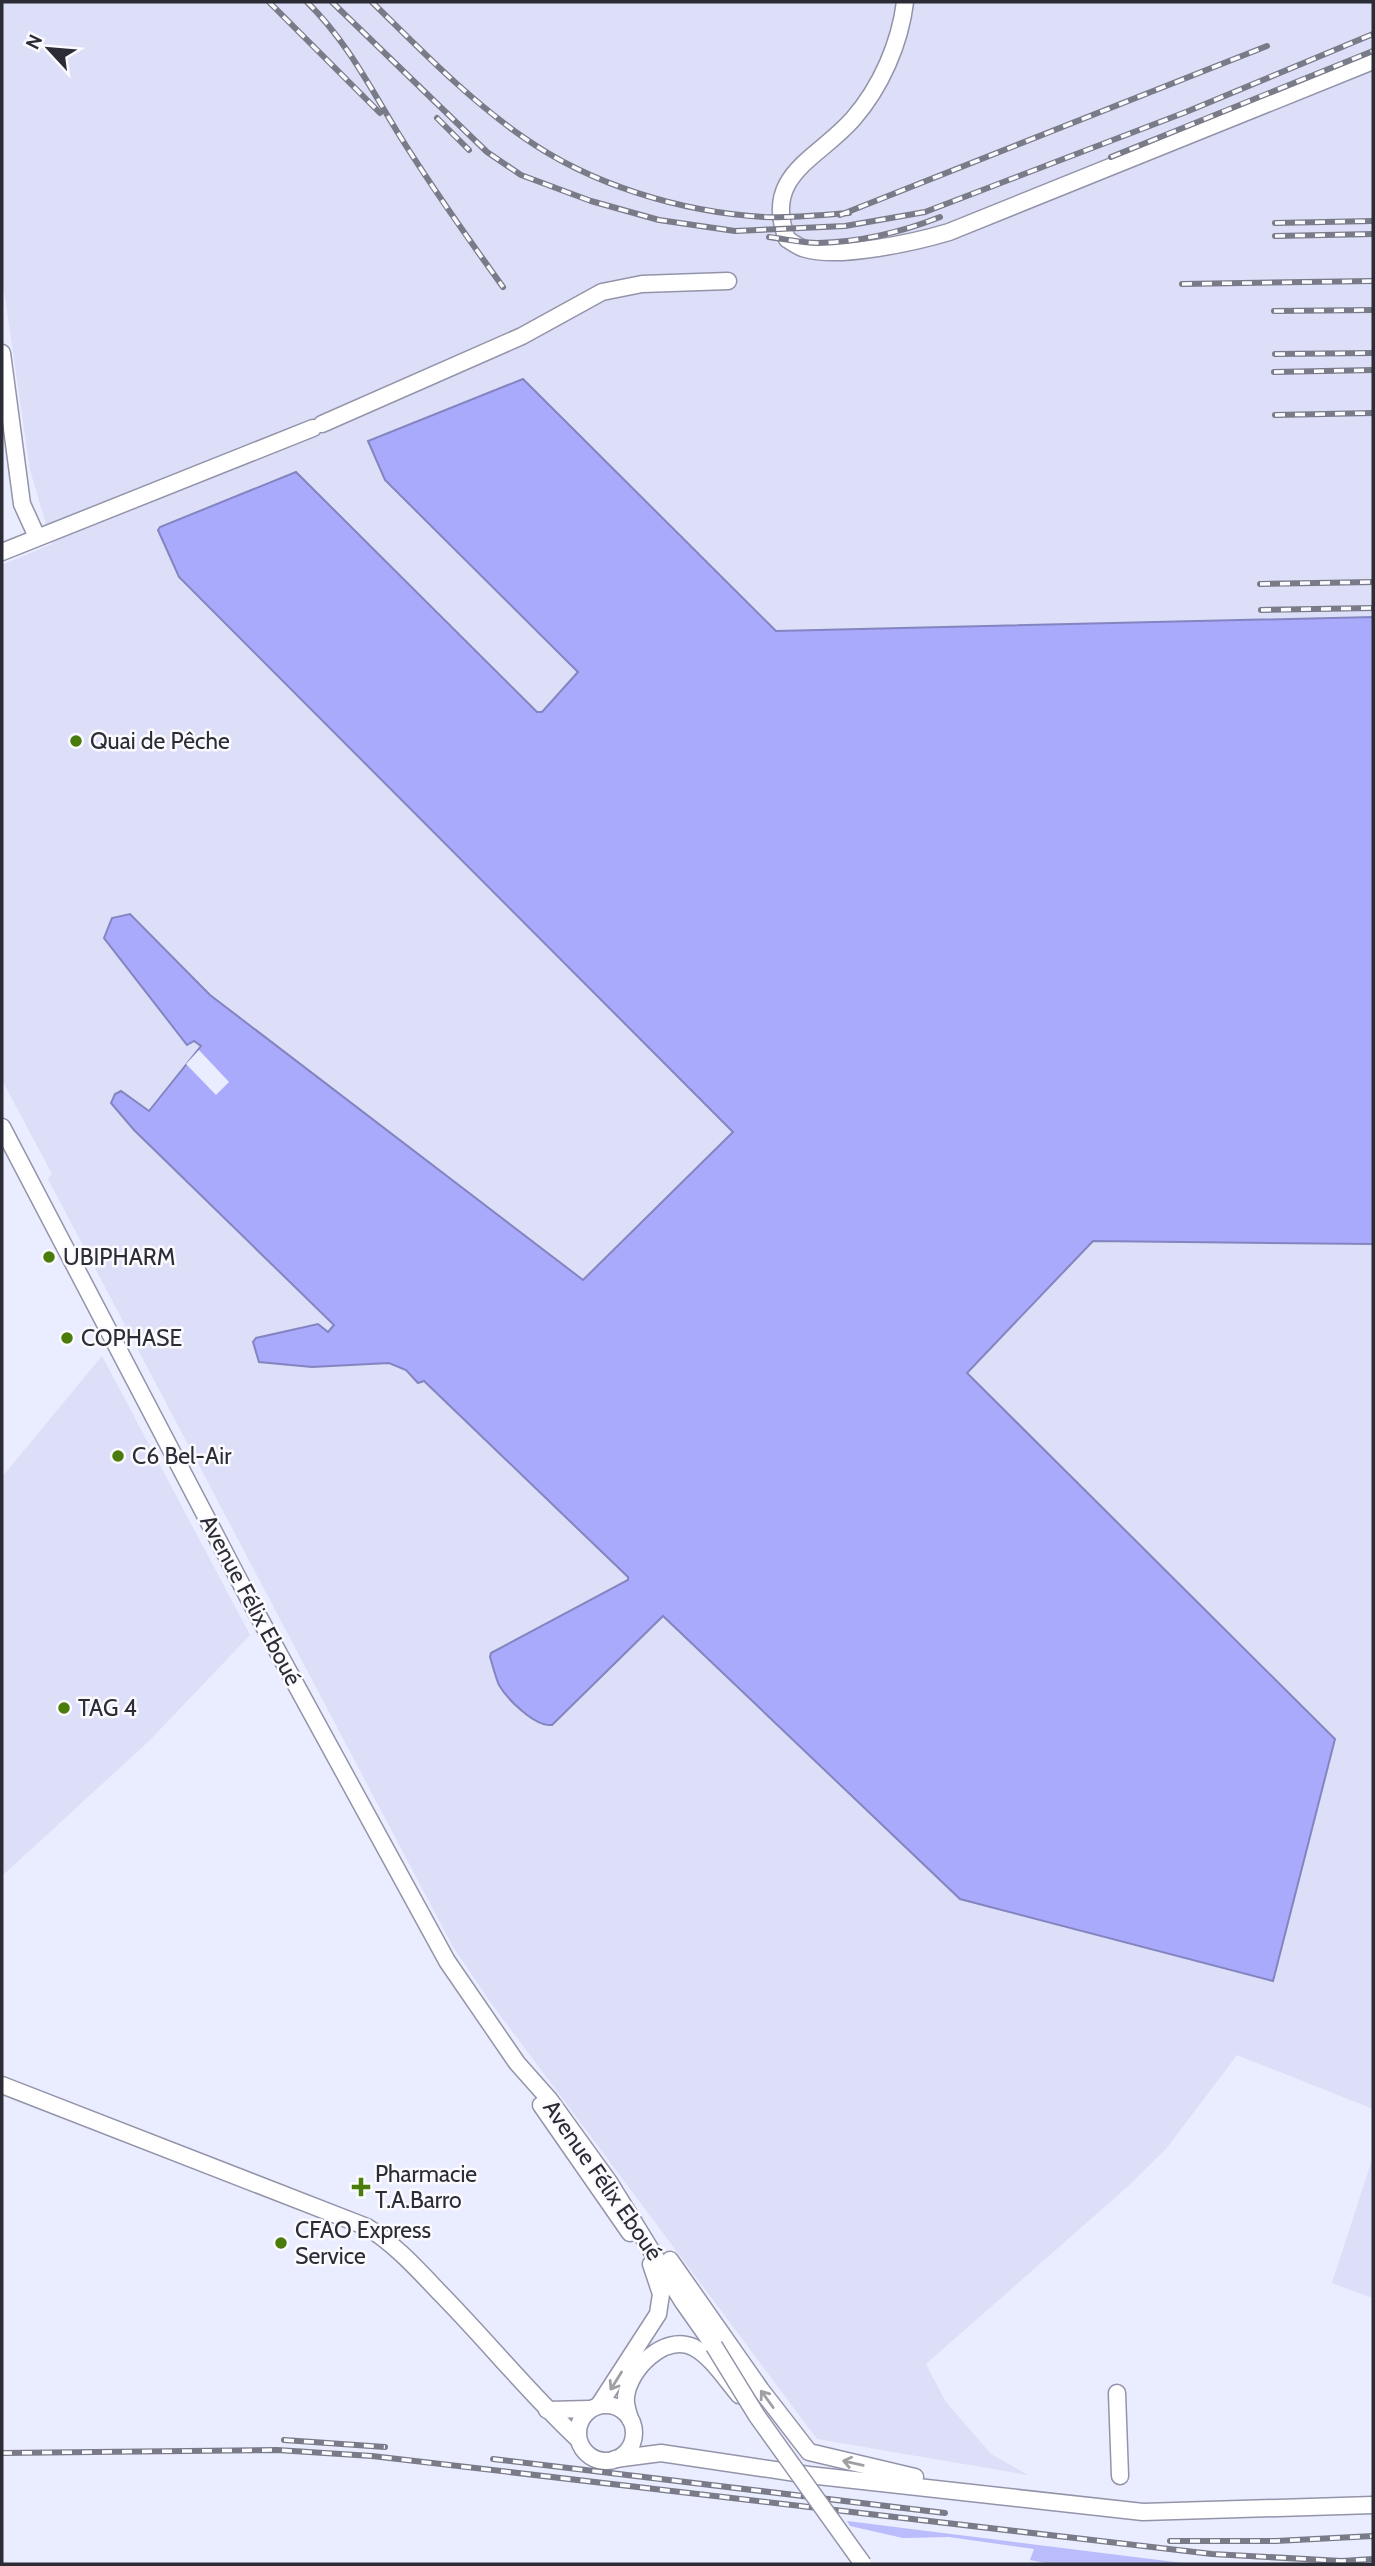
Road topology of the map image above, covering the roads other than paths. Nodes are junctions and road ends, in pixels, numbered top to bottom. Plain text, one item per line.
1 (905, 2) edge
2 (1373, 61) edge
3 (728, 281) dead end
4 (2, 353) edge
5 (37, 537) junction
6 (2, 552) edge
7 (4, 1136) edge
8 (517, 2063) junction
9 (2, 2085) edge
10 (609, 2182) junction
11 (652, 2264) junction
12 (686, 2308) junction
13 (656, 2316) junction
14 (669, 2344) junction
15 (711, 2352) junction
16 (1117, 2393) dead end
17 (595, 2407) junction
18 (547, 2410) junction
19 (632, 2423) junction
20 (578, 2439) junction
21 (809, 2452) junction
22 (662, 2453) junction
23 (615, 2459) junction
24 (809, 2475) junction
25 (1120, 2476) dead end
26 (967, 2491) junction
27 (1373, 2505) edge
28 (863, 2564) edge

1 - 2 street
3 - 5 street
4 - 5 street
5 - 6 street
7 - 8 street, Avenue Félix Eboué
8 - 10 street, Avenue Félix Eboué
8 - 11 street, Avenue Félix Eboué
9 - 18 street
10 - 12 street, Avenue Félix Eboué
21 -> 10 street
11 - 12 street, Avenue Félix Eboué
11 - 13 street
12 - 13 street
12 - 15 street, Avenue Félix Eboué
13 - 14 street
13 -> 17 street
14 - 15 street
14 - 19 street
15 - 28 street, Avenue Félix Eboué, bridge
16 - 25 street
17 - 18 street
17 - 19 street
17 - 20 street
18 - 20 street
19 - 22 street
19 - 23 street
20 - 23 street
21 - 24 street
26 -> 21 street
22 - 23 street
22 - 24 street
24 - 26 street
26 - 27 street

